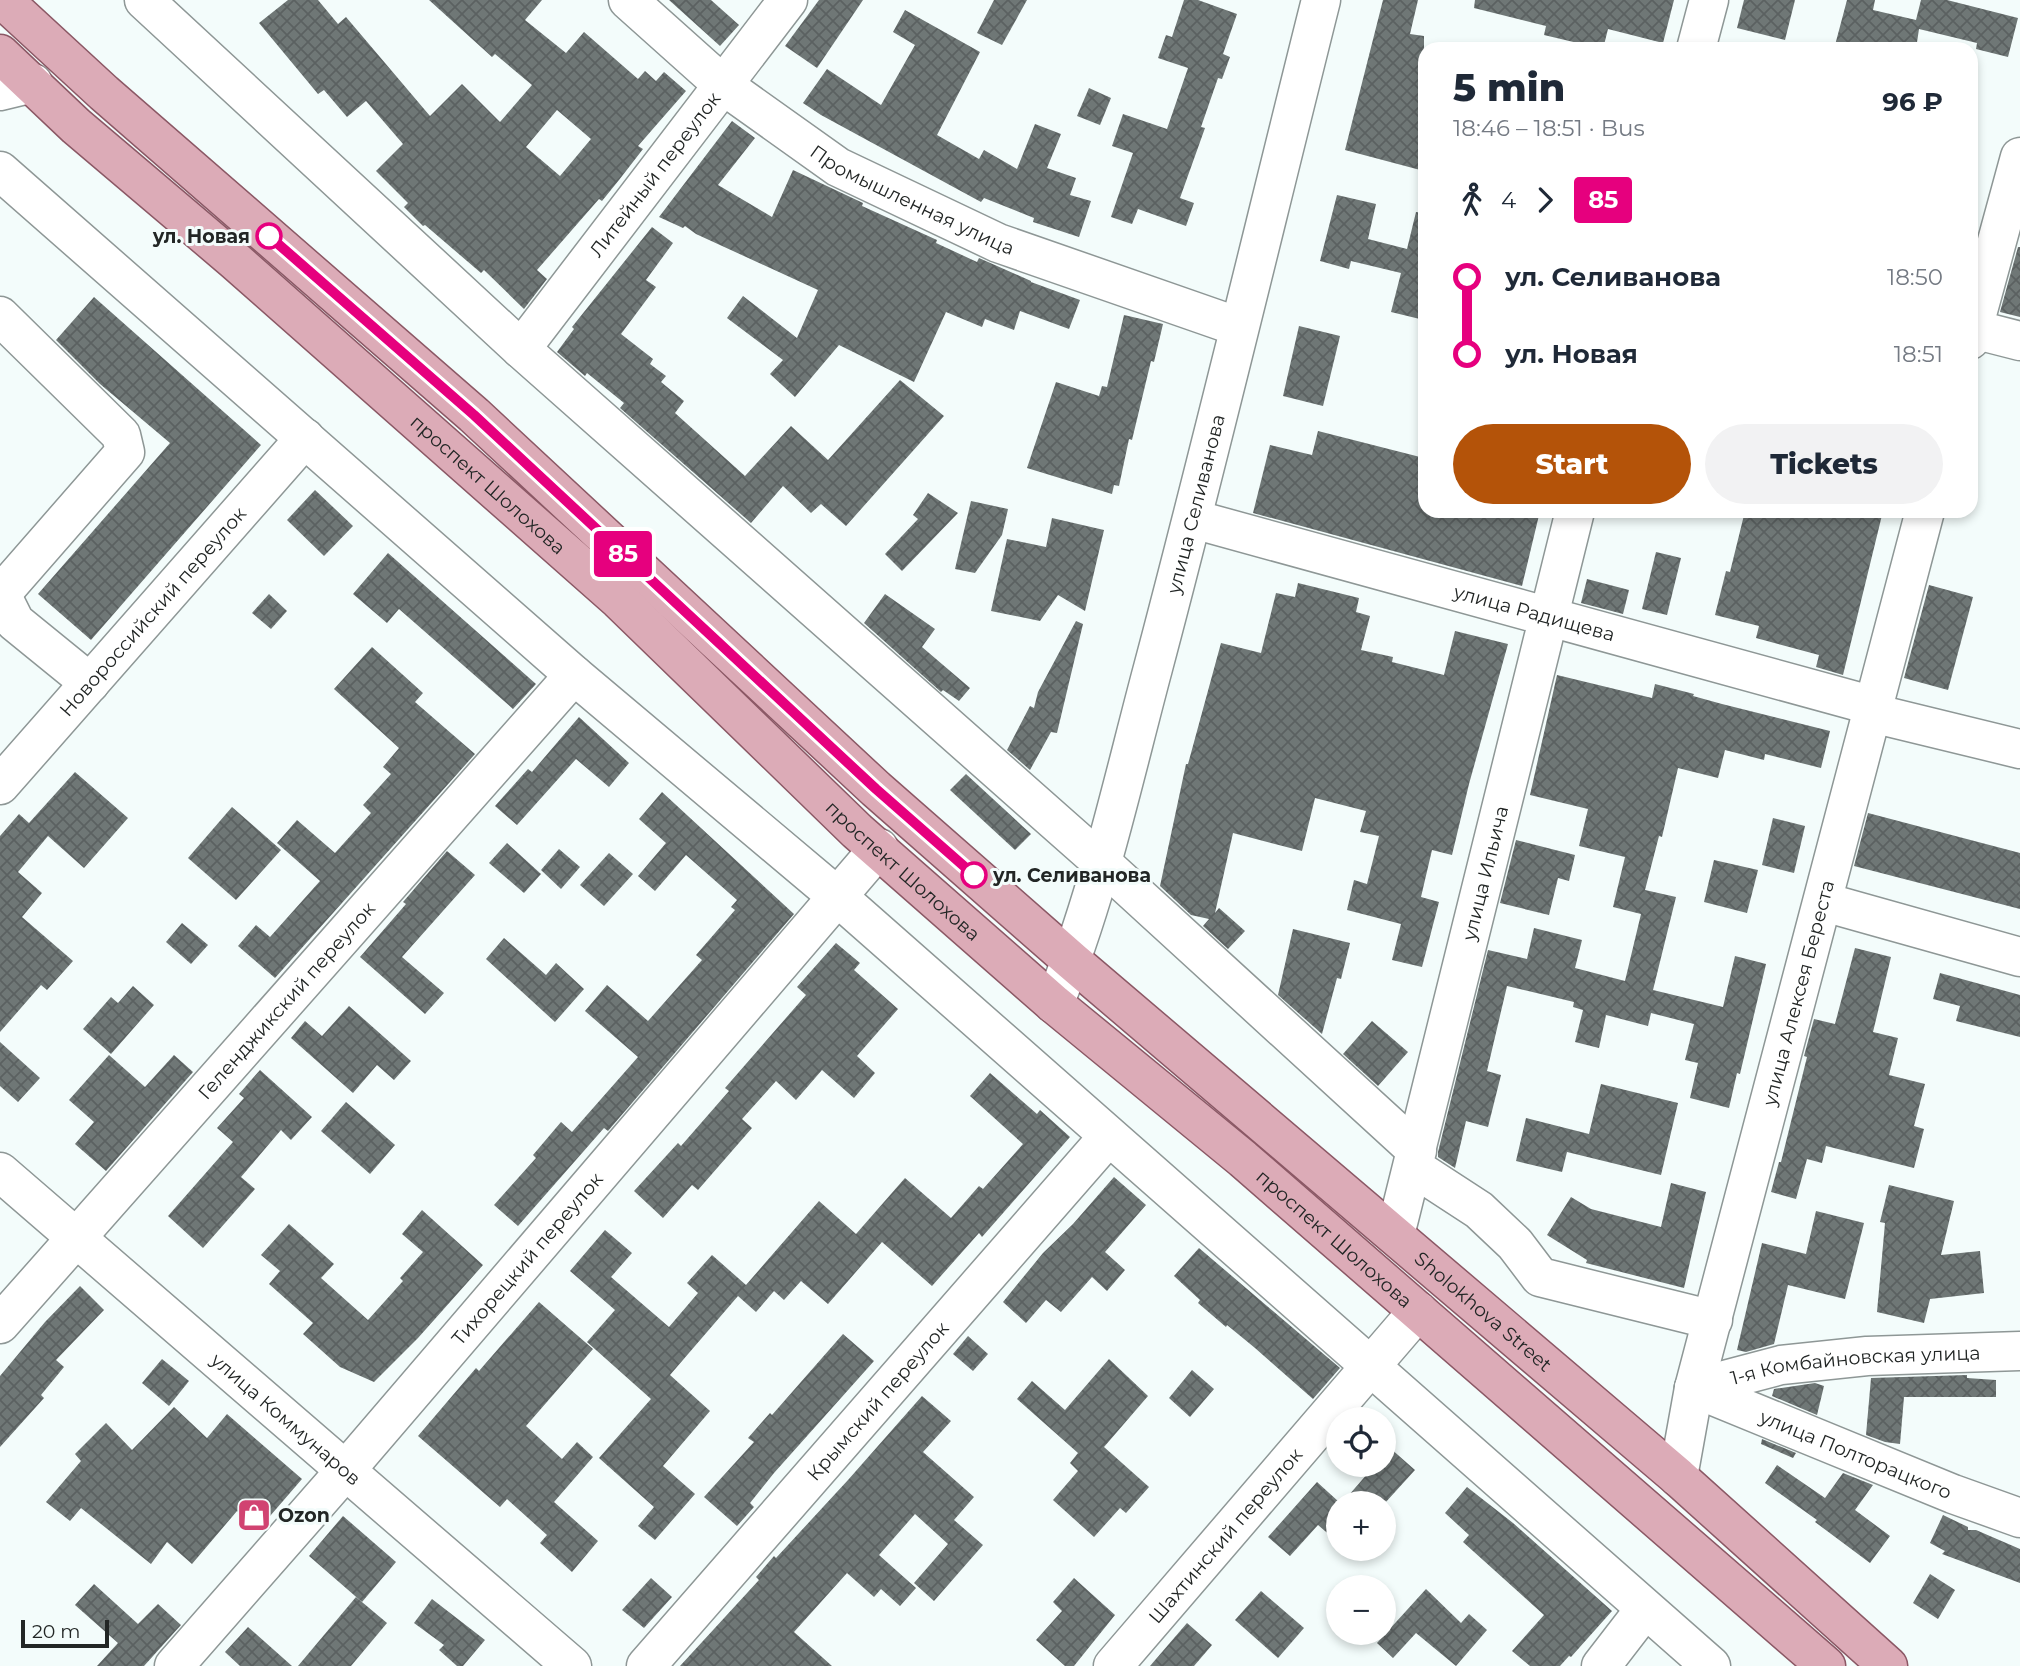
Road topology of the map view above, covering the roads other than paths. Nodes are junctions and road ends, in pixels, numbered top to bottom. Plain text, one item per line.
1 (3, 0) edge
2 (144, 0) edge
3 (628, 0) edge
4 (788, 0) edge
5 (1321, 0) edge
6 (1709, 0) edge
7 (1698, 42) edge
8 (0, 54) edge
9 (723, 85) junction
10 (16, 87) edge
11 (2020, 158) edge
12 (0, 171) edge
13 (1978, 312) edge
14 (0, 316) edge
15 (1239, 327) junction
16 (1978, 335) edge
17 (2020, 341) edge
18 (522, 349) junction
19 (305, 438) junction
20 (1573, 518) edge
21 (1923, 518) edge
22 (1193, 519) junction
23 (0, 593) edge
24 (1548, 617) junction
25 (574, 675) junction
26 (90, 683) junction
27 (1873, 710) junction
28 (2020, 749) edge
29 (0, 785) edge
30 (879, 848) junction
31 (1101, 862) junction
32 (839, 898) junction
33 (1824, 902) junction
34 (2020, 957) edge
35 (1072, 961) junction
36 (1054, 1004) junction
37 (1108, 1137) junction
38 (1415, 1159) junction
39 (0, 1172) edge
40 (1395, 1235) junction
41 (76, 1237) junction
42 (1418, 1311) junction
43 (1713, 1320) junction
44 (0, 1324) edge
45 (2020, 1351) edge
46 (1371, 1367) junction
47 (1694, 1388) junction
48 (345, 1471) junction
49 (1678, 1477) junction
50 (2020, 1518) edge
51 (1645, 1609) junction
52 (174, 1666) edge
53 (572, 1666) edge
54 (646, 1666) edge
55 (1113, 1666) edge
56 (1601, 1666) edge
57 (1711, 1666) edge
58 (1826, 1666) edge
59 (1888, 1666) edge

1 - 35 main road, проспект Шолохова
2 - 18 street
3 - 9 street, Промышленная улица
4 - 9 street, Литейный переулок
5 - 15 street, улица Селиванова
6 - 7 street
8 - 10 main road, проспект Шолохова
9 - 15 street, Промышленная улица
9 - 18 street, Литейный переулок
10 - 30 main road, проспект Шолохова
11 - 13 street
12 - 19 street
14 - 23 street
15 - 22 street, улица Селиванова
16 - 17 street
18 - 31 street
19 - 25 street
19 - 26 street, Новороссийский переулок
20 - 24 street, улица Ильича
21 - 27 street, улица Алексея Береста
22 - 24 street, улица Радищева
22 - 31 street, улица Селиванова
23 - 26 street
24 - 27 street, улица Радищева
24 - 38 street, улица Ильича
25 - 32 street
25 - 41 street, Геленджикский переулок
26 - 29 street, Новороссийский переулок
27 - 28 street, улица Радищева
27 - 33 street, улица Алексея Береста
30 - 32 street, Тихорецкий переулок
30 - 36 main road, проспект Шолохова
31 - 35 street, улица Селиванова
31 - 38 street
32 - 37 street
32 - 48 street, Тихорецкий переулок
33 - 34 street
33 - 43 street, улица Алексея Береста
35 - 36 street, улица Селиванова
35 - 40 main road, Sholokhova Street
36 - 42 main road, проспект Шолохова
37 - 46 street
37 - 54 street, Крымский переулок
38 - 40 street, улица Ильича
38 - 43 street
39 - 41 street, улица Коммунаров
40 - 49 main road, Sholokhova Street
41 - 44 street, Геленджикский переулок
41 - 48 street, улица Коммунаров
42 - 46 street, Шахтинский переулок
42 - 58 main road, проспект Шолохова
43 - 47 street, улица Алексея Береста
45 - 47 street, 1-я Комбайновская улица
46 - 51 street
46 - 55 street, Шахтинский переулок
47 - 49 street, улица Алексея Береста
47 - 50 street, улица Полторацкого
48 - 52 street, Тихорецкий переулок
48 - 53 street, улица Коммунаров
49 - 59 main road, Sholokhova Street
51 - 56 street
51 - 57 street

